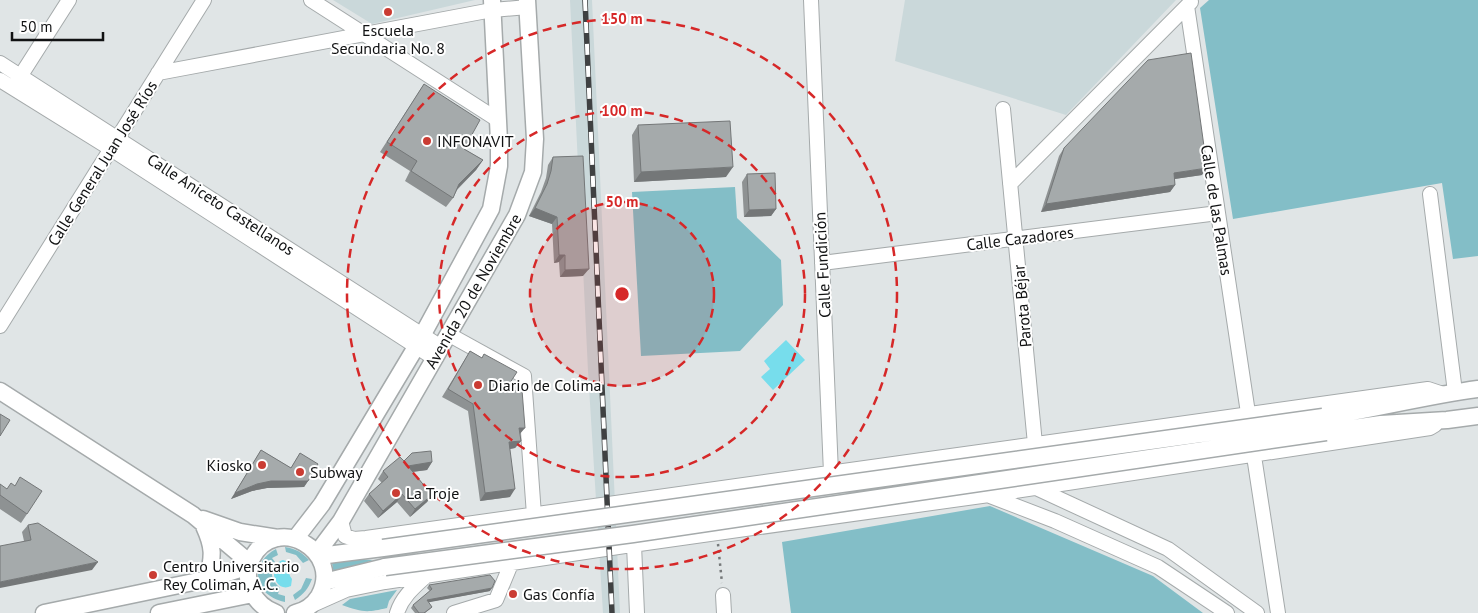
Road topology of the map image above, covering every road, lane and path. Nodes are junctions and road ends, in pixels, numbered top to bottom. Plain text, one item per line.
1 (69, 0) edge
2 (204, 0) edge
3 (311, 0) edge
4 (811, 0) edge
5 (1190, 3) edge
6 (528, 4) edge
7 (492, 5) edge
8 (364, 34) junction
9 (0, 63) edge
10 (158, 74) junction
11 (0, 80) edge
12 (17, 82) junction
13 (1003, 109) dead end
14 (498, 120) junction
15 (114, 143) junction
16 (1010, 184) junction
17 (1430, 194) dead end
18 (1218, 213) junction
19 (1015, 238) junction
20 (822, 263) junction
21 (0, 326) edge
22 (419, 341) junction
23 (441, 346) junction
24 (1478, 388) edge
25 (0, 391) edge
26 (1449, 393) junction
27 (1248, 413) junction
28 (1478, 416) edge
29 (1447, 420) junction
30 (1325, 424) junction
31 (1035, 444) junction
32 (1254, 456) junction
33 (831, 473) junction
34 (1036, 488) junction
35 (989, 495) junction
36 (621, 503) junction
37 (575, 510) junction
38 (534, 515) junction
39 (198, 519) junction
40 (341, 521) junction
41 (718, 534) junction
42 (278, 538) junction
43 (295, 539) junction
44 (630, 546) junction
45 (1168, 549) junction
46 (578, 554) junction
47 (318, 555) junction
48 (250, 564) junction
49 (511, 564) junction
50 (1158, 567) junction
51 (426, 576) junction
52 (208, 579) junction
53 (324, 582) junction
54 (723, 595) joint
55 (254, 602) edge
56 (301, 612) edge
57 (44, 613) edge
58 (160, 613) edge
59 (276, 613) edge
60 (398, 613) edge
61 (454, 613) edge
62 (637, 613) edge
63 (724, 613) edge
64 (1227, 613) edge
65 (1257, 613) edge
66 (1278, 613) edge

1 - 12 street
2 - 10 street, Calle General Juan José Ríos
3 - 8 street
4 - 20 street, Calle Fundición
5 - 16 street
5 - 18 street, Calle de las Palmas
6 - 7 street
6 - 23 main road, Avenida 20 de Noviembre
7 - 8 street
7 - 14 main road, Avenida 20 de Noviembre
8 - 10 street
8 - 14 street
9 - 12 street, Calle Aniceto Castellanos
10 - 15 street, Calle General Juan José Ríos
11 - 12 street, Calle Aniceto Castellanos
12 - 15 street, Calle Aniceto Castellanos
13 - 16 street, Parota Béjar
14 - 22 main road, Avenida 20 de Noviembre
15 - 21 street, Calle General Juan José Ríos
15 - 22 street, Calle Aniceto Castellanos
16 - 19 street, Parota Béjar
17 - 26 street
18 - 19 street, Calle Cazadores
18 - 27 street, Calle de las Palmas
19 - 20 street, Calle Cazadores
19 - 31 street, Parota Béjar
20 - 33 street, Calle Fundición
22 - 23 street, Calle Aniceto Castellanos
22 - 43 main road, Avenida 20 de Noviembre
23 - 38 street, Calle Aniceto Castellanos
23 - 40 main road, Avenida 20 de Noviembre
24 - 26 main road
25 - 39 main road
26 - 27 street
26 - 30 main road
27 - 31 street
28 - 29 main road
29 - 30 main road
29 - 32 street
30 - 47 main road, bridge
30 - 53 main road, bridge
31 - 33 street
32 - 34 street
32 - 66 street
33 - 36 street
34 - 35 street
34 - 45 street
35 - 41 street
35 - 50 street
36 - 37 street
36 - 44 street
37 - 38 street
37 - 46 street
38 - 40 street
39 - 42 main road
39 - 48 main road
39 - 52 main road
40 - 47 main road, Avenida 20 de Noviembre
41 - 44 street
41 - 54 path
42 - 43 main road
42 - 48 main road
43 - 47 main road
44 - 46 street
44 - 62 street
45 - 50 street
45 - 65 street
46 - 49 street
47 - 53 main road
48 - 52 main road
48 - 55 main road
49 - 51 street
49 - 61 street
50 - 64 street
51 - 56 street
51 - 60 street
52 - 57 main road
53 - 56 main road
54 - 63 street
55 - 58 main road
55 - 59 main road

